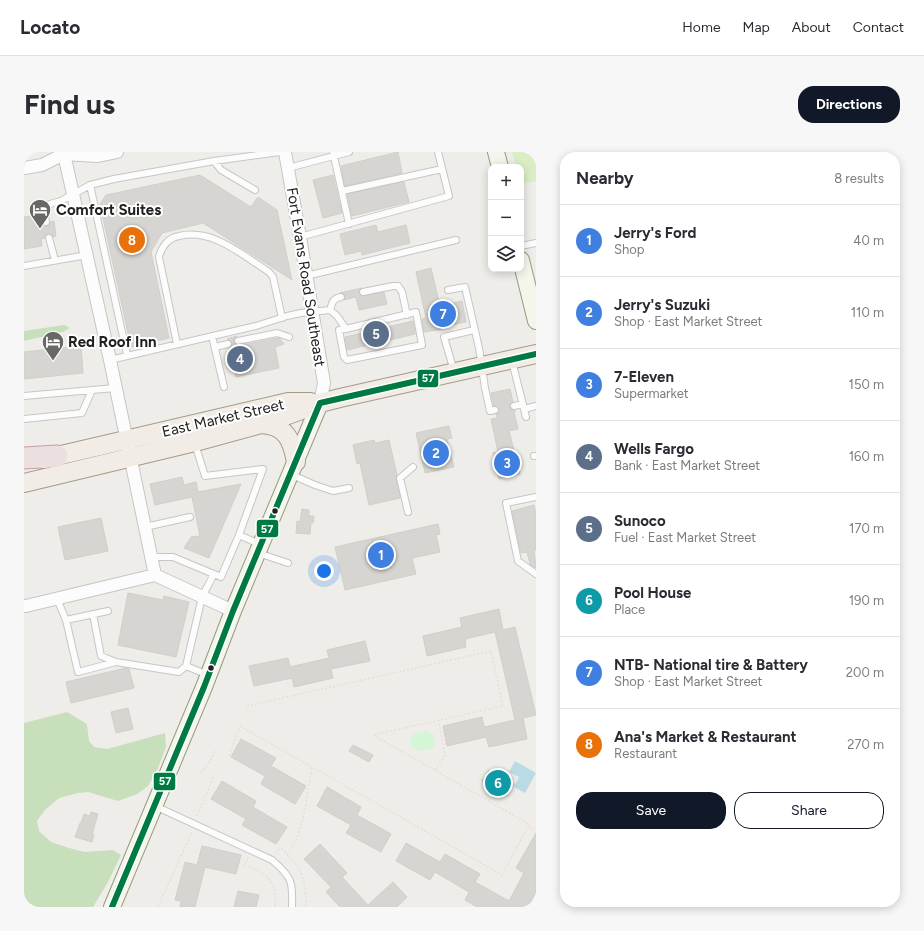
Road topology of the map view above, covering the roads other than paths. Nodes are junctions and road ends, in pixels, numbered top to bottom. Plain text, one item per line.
1 (117, 152) edge
2 (280, 152) edge
3 (285, 152) edge
4 (349, 152) edge
5 (438, 152) edge
6 (496, 152) edge
7 (64, 154) junction
8 (334, 154) edge
9 (214, 161) junction
10 (499, 164) edge
11 (24, 168) edge
12 (288, 168) junction
13 (442, 169) junction
14 (90, 185) junction
15 (255, 190) dead end
16 (342, 191) junction
17 (74, 193) junction
18 (46, 222) dead end
19 (349, 224) junction
20 (300, 236) junction
21 (49, 238) dead end
22 (456, 240) dead end
23 (536, 243) edge
24 (524, 245) edge
25 (87, 255) junction
26 (55, 260) junction
27 (24, 266) edge
28 (524, 272) edge
29 (306, 276) junction
30 (448, 290) dead end
31 (363, 292) dead end
32 (342, 296) dead end
33 (330, 310) junction
34 (312, 312) junction
35 (407, 315) junction
36 (282, 318) junction
37 (536, 321) edge
38 (346, 329) junction
39 (474, 330) junction
40 (212, 336) junction
41 (289, 337) dead end
42 (238, 342) dead end
43 (177, 344) junction
44 (228, 344) dead end
45 (215, 347) junction
46 (536, 354) edge
47 (127, 356) junction
48 (512, 359) junction
49 (110, 360) junction
50 (482, 367) junction
51 (454, 373) junction
52 (224, 387) dead end
53 (115, 388) junction
54 (92, 390) junction
55 (24, 396) edge
56 (320, 403) junction
57 (514, 406) dead end
58 (523, 406) junction
59 (536, 406) edge
60 (495, 410) dead end
61 (526, 417) dead end
62 (24, 419) edge
63 (261, 424) junction
64 (194, 442) junction
65 (128, 449) junction
66 (57, 456) junction
67 (24, 458) edge
68 (24, 464) edge
69 (413, 467) dead end
70 (293, 468) junction
71 (24, 483) edge
72 (349, 488) dead end
73 (536, 497) edge
74 (408, 512) dead end
75 (190, 517) dead end
76 (145, 527) junction
77 (239, 536) junction
78 (259, 549) junction
79 (151, 556) junction
80 (288, 563) dead end
81 (214, 574) junction
82 (536, 574) edge
83 (155, 575) junction
84 (202, 597) junction
85 (57, 599) junction
86 (26, 606) dead end
87 (108, 611) dead end
88 (233, 611) junction
89 (93, 614) junction
90 (66, 620) junction
91 (116, 662) junction
92 (186, 666) junction
93 (209, 675) junction
94 (154, 806) junction
95 (112, 907) edge
96 (292, 907) edge

1 - 7 street
2 - 9 lane
3 - 12 street, Fort Evans Road Southeast
4 - 8 lane
5 - 13 lane
6 - 10 street
7 - 11 street
7 - 17 street
8 - 12 lane
8 - 16 lane
9 - 14 lane
9 - 15 lane
12 - 20 street, Fort Evans Road Southeast
13 - 16 lane
13 - 19 lane
14 - 17 lane
14 - 47 lane
16 - 19 lane
17 - 18 lane
17 - 25 street
19 - 20 lane
20 - 29 street, Fort Evans Road Southeast
21 - 26 lane
22 - 29 lane
23 - 24 lane
25 - 26 lane
25 - 49 street
26 - 27 lane
28 - 37 street
29 - 34 street, Fort Evans Road Southeast
30 - 39 lane
31 - 35 lane
32 - 33 lane
33 - 34 lane
33 - 38 lane
34 - 36 lane
34 - 56 street, Fort Evans Road Southeast
35 - 38 lane
35 - 38 lane
36 - 40 lane
36 - 43 lane
39 - 50 lane
39 - 51 lane
40 - 43 lane
40 - 45 lane
41 - 42 lane
43 - 47 lane
44 - 45 lane
45 - 52 lane
46 - 48 main road, East Market Street
47 - 49 lane
48 - 50 main road, East Market Street
48 - 58 lane
49 - 53 street
50 - 51 main road, East Market Street
50 - 60 lane
51 - 56 main road, East Market Street
53 - 54 lane
53 - 65 street
54 - 55 lane
54 - 62 lane
56 - 63 main road, East Market Street
56 - 65 main road, East Market Street
56 - 70 street
57 - 58 lane
58 - 59 lane
58 - 61 lane
63 - 64 main road, East Market Street
63 - 70 main road
64 - 65 main road, East Market Street
64 - 77 lane
65 - 66 main road, East Market Street
65 - 71 main road, East Market Street
65 - 76 street
66 - 67 highway
66 - 68 main road, East Market Street
69 - 74 lane
70 - 72 lane
70 - 78 street
73 - 82 lane
75 - 76 lane
76 - 79 street
77 - 78 lane
77 - 81 lane
78 - 80 lane
78 - 88 street
79 - 81 lane
79 - 83 street
81 - 84 lane
83 - 84 street
83 - 85 street
84 - 88 street
84 - 92 lane
85 - 86 street
85 - 90 lane
87 - 89 lane
88 - 93 street
89 - 90 lane
89 - 91 lane
90 - 91 lane
91 - 92 lane
92 - 93 lane
93 - 94 street
94 - 95 street
94 - 96 lane

